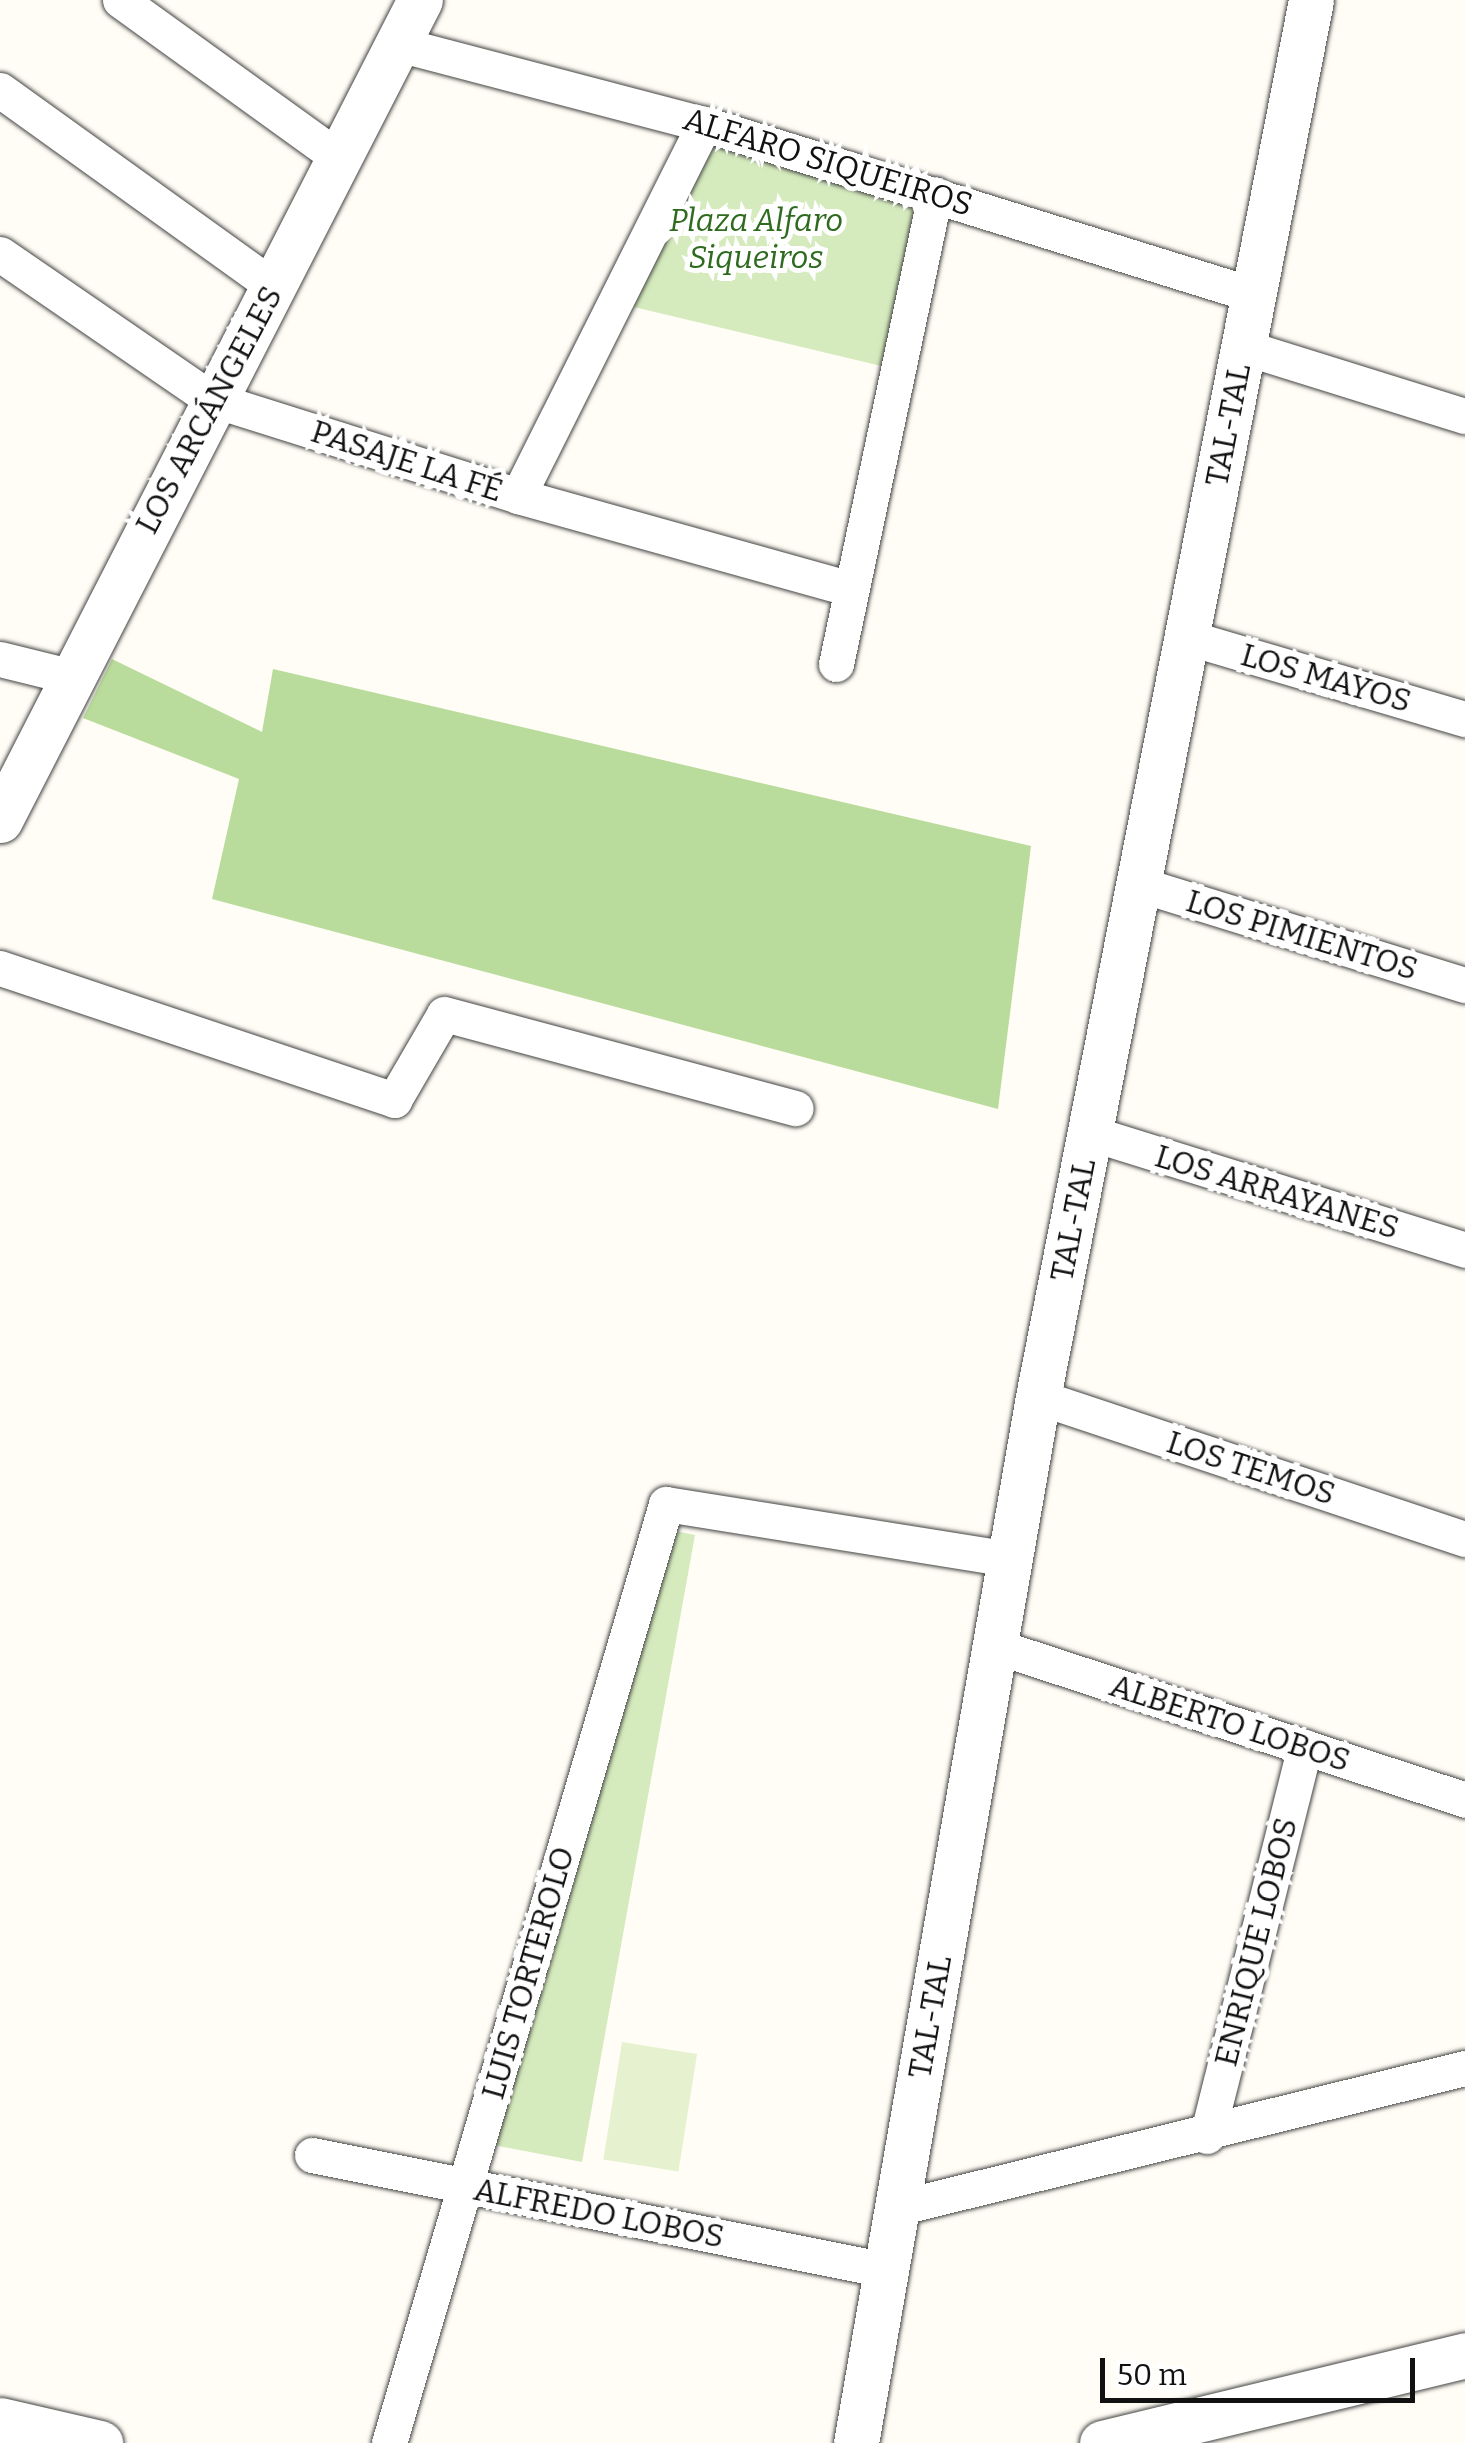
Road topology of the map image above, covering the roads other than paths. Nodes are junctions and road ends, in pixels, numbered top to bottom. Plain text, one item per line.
1 (120, 0) edge
2 (1311, 0) edge
3 (406, 14) edge
4 (0, 90) edge
5 (704, 124) junction
6 (339, 158) junction
7 (935, 194) junction
8 (0, 254) edge
9 (274, 287) junction
10 (1254, 296) junction
11 (1243, 348) junction
12 (211, 399) junction
13 (1465, 416) edge
14 (518, 496) junction
15 (850, 589) junction
16 (1186, 637) junction
17 (0, 659) edge
18 (836, 664) dead end
19 (73, 677) junction
20 (1465, 719) edge
21 (0, 820) edge
22 (1138, 884) junction
23 (0, 968) edge
24 (1465, 985) edge
25 (796, 1108) dead end
26 (1090, 1133) junction
27 (1465, 1250) edge
28 (1038, 1397) junction
29 (1465, 1539) edge
30 (1009, 1559) junction
31 (994, 1646) junction
32 (1305, 1747) junction
33 (1465, 1800) edge
34 (1465, 2068) edge
35 (1207, 2136) junction
36 (312, 2155) dead end
37 (465, 2186) junction
38 (897, 2208) junction
39 (886, 2270) junction
40 (1465, 2355) edge
41 (0, 2420) edge
42 (100, 2443) edge
43 (389, 2443) edge
44 (856, 2443) edge
45 (1102, 2443) edge

1 - 6 street
2 - 10 street, TAL-TAL
3 - 5 street, ALFARO SIQUEIROS
3 - 6 street, LOS ARCÁNGELES
4 - 9 street
5 - 7 street, ALFARO SIQUEIROS
5 - 14 street
6 - 9 street, LOS ARCÁNGELES
7 - 10 street, ALFARO SIQUEIROS
7 - 15 street
8 - 12 street, PASAJE LA FÉ
9 - 12 street, LOS ARCÁNGELES
10 - 11 street, TAL-TAL
11 - 13 street
11 - 16 street, TAL-TAL
12 - 14 street, PASAJE LA FÉ
12 - 19 street, LOS ARCÁNGELES
14 - 15 street, PASAJE LA FÉ
15 - 18 street
16 - 20 street, LOS MAYOS
16 - 22 street, TAL-TAL
17 - 19 street
19 - 21 street, LOS ARCÁNGELES
22 - 24 street, LOS PIMIENTOS
22 - 26 street, TAL-TAL
23 - 25 street
26 - 27 street, LOS ARRAYANES
26 - 28 street, TAL-TAL
28 - 29 street, LOS TEMOS
28 - 30 street, TAL-TAL
30 - 31 street, TAL-TAL
30 - 37 street, LUIS TORTEROLO
31 - 32 street, ALBERTO LOBOS
31 - 38 street, TAL-TAL
32 - 33 street, ALBERTO LOBOS
32 - 35 street, ENRIQUE LOBOS
34 - 35 street
35 - 38 street
36 - 37 street, ALFREDO LOBOS
37 - 39 street, ALFREDO LOBOS
37 - 43 street, LUIS TORTEROLO
38 - 39 street, TAL-TAL
39 - 44 street, TAL-TAL
40 - 45 street
41 - 42 street

